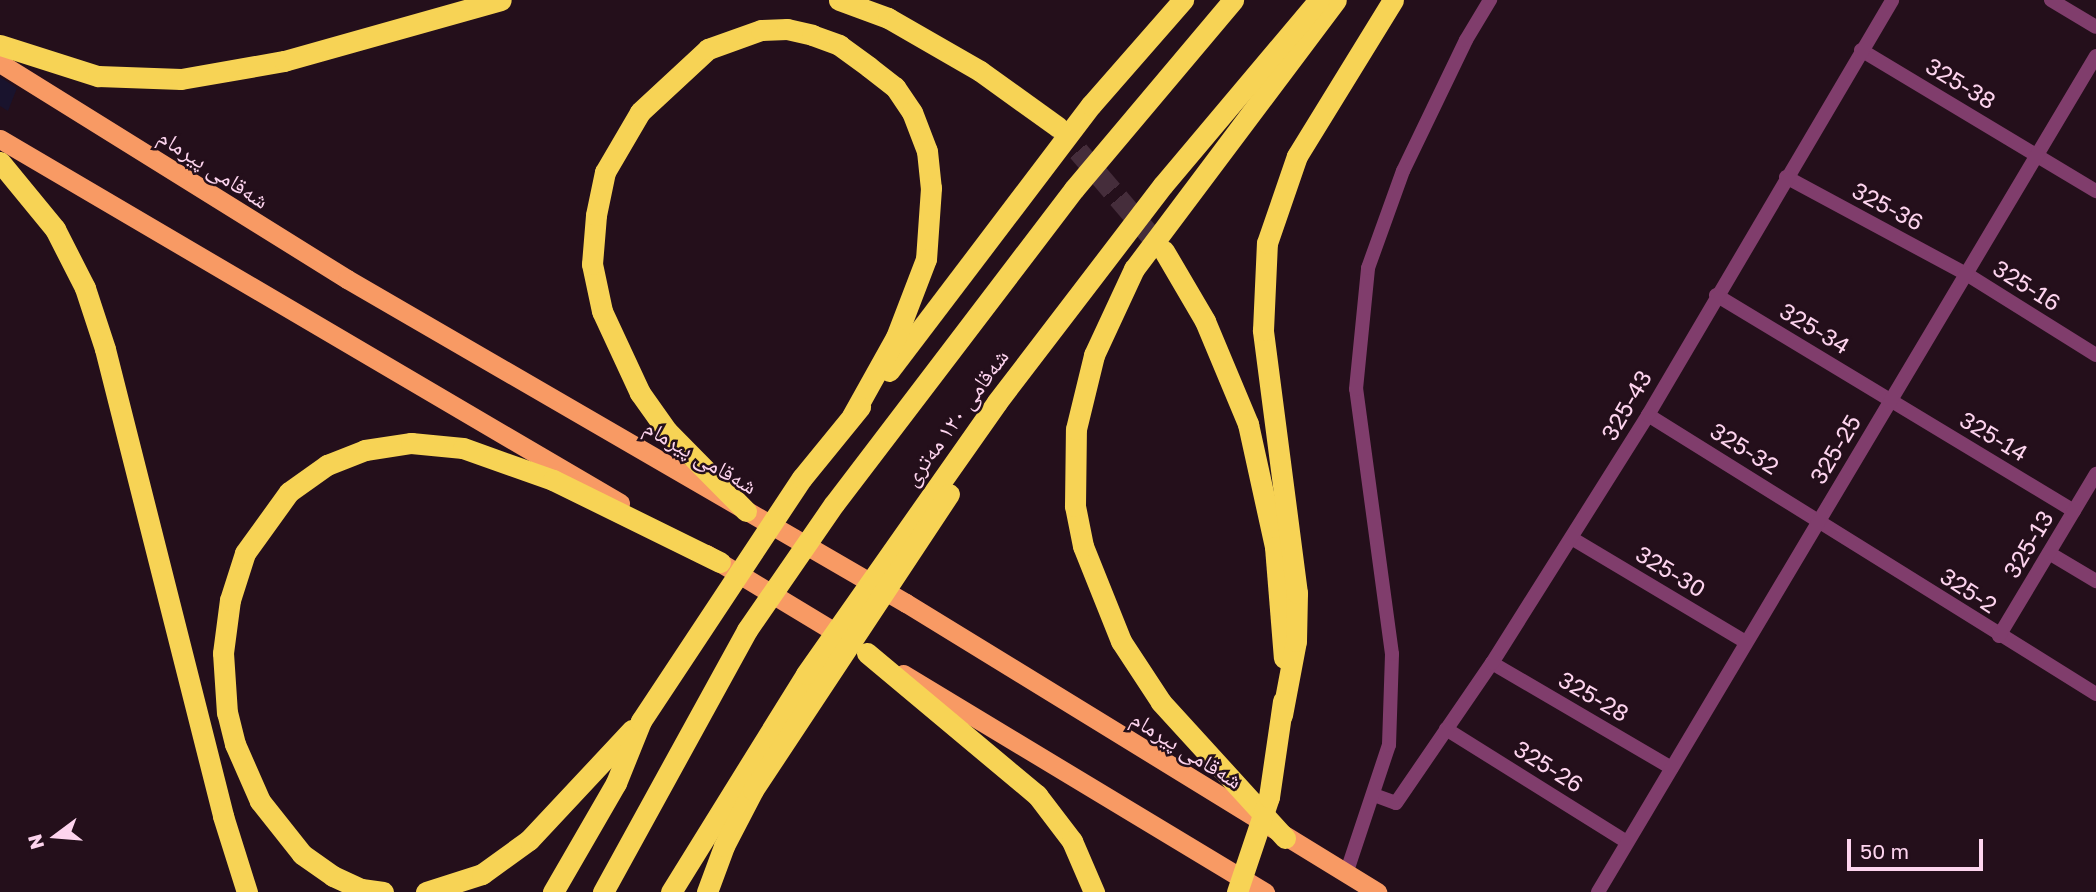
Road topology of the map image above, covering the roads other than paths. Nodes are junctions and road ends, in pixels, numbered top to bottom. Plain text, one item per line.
1 (501, 0) edge
2 (839, 0) edge
3 (1183, 0) edge
4 (1233, 0) edge
5 (1320, 0) edge
6 (1336, 0) edge
7 (1393, 0) edge
8 (1490, 0) edge
9 (1892, 0) edge
10 (2051, 0) edge
11 (2096, 27) edge
12 (0, 45) edge
13 (1861, 50) junction
14 (2096, 56) edge
15 (0, 63) edge
16 (1058, 127) tunnel mouth
17 (0, 139) edge
18 (2037, 155) junction
19 (0, 162) edge
20 (1786, 177) junction
21 (2096, 191) edge
22 (1164, 251) tunnel mouth
23 (1968, 275) junction
24 (1716, 295) junction
25 (2096, 355) edge
26 (1891, 400) junction
27 (1648, 415) junction
28 (852, 416) junction
29 (2096, 474) edge
30 (746, 511) junction
31 (2074, 511) junction
32 (1819, 521) junction
33 (1573, 539) junction
34 (2049, 553) junction
35 (720, 562) junction
36 (2096, 581) edge
37 (1999, 636) junction
38 (1746, 642) junction
39 (867, 653) junction
40 (1492, 663) junction
41 (813, 681) junction
42 (2096, 694) edge
43 (1282, 715) junction
44 (641, 721) junction
45 (1446, 729) junction
46 (1672, 768) junction
47 (1374, 795) junction
48 (1285, 838) junction
49 (1627, 842) junction
50 (1346, 874) junction
51 (247, 892) edge
52 (383, 892) edge
53 (426, 892) edge
54 (553, 892) edge
55 (603, 892) edge
56 (671, 892) edge
57 (707, 892) edge
58 (1094, 892) edge
59 (1237, 892) edge
60 (1265, 892) edge
61 (1377, 892) edge
62 (1598, 892) edge

1 - 12 highway
2 - 16 highway
3 - 28 highway
4 - 55 highway, شەقامی ١٢٠ مەتری
5 - 41 highway, شەقامی ١٢٠ مەتری
6 - 48 highway
7 - 43 highway
8 - 47 street
9 - 13 street, 325-43
10 - 11 street
13 - 18 street, 325-38
13 - 20 street, 325-43
14 - 18 street, 325-25
15 - 30 highway, شەقامی پیرمام
17 - 35 highway
18 - 21 street, 325-38
18 - 23 street, 325-25
19 - 51 highway
20 - 23 street, 325-36
20 - 24 street, 325-43
22 - 43 highway
23 - 25 street, 325-16
23 - 26 street, 325-25
24 - 26 street, 325-34
24 - 27 street, 325-43
26 - 31 street, 325-14
26 - 32 street, 325-25
27 - 32 street, 325-32
27 - 33 street, 325-43
28 - 30 highway
28 - 44 highway
29 - 31 street, 325-13
30 - 48 highway, شەقامی پیرمام
31 - 34 street, 325-13
32 - 37 street, 325-2
32 - 38 street, 325-25
33 - 38 street, 325-30
33 - 40 street, 325-43
34 - 36 street
34 - 37 street, 325-13
35 - 39 highway
35 - 52 highway
37 - 42 street, 325-2
38 - 46 street, 325-25
39 - 58 highway
39 - 60 highway
40 - 45 street, 325-43
40 - 46 street, 325-28
41 - 56 highway
41 - 57 highway
43 - 59 highway
44 - 53 highway
44 - 54 highway
45 - 47 street, 325-43
45 - 49 street, 325-26
46 - 49 street, 325-25
47 - 50 street
48 - 50 highway, شەقامی پیرمام
49 - 62 street, 325-25
50 - 61 highway, شەقامی پیرمام

